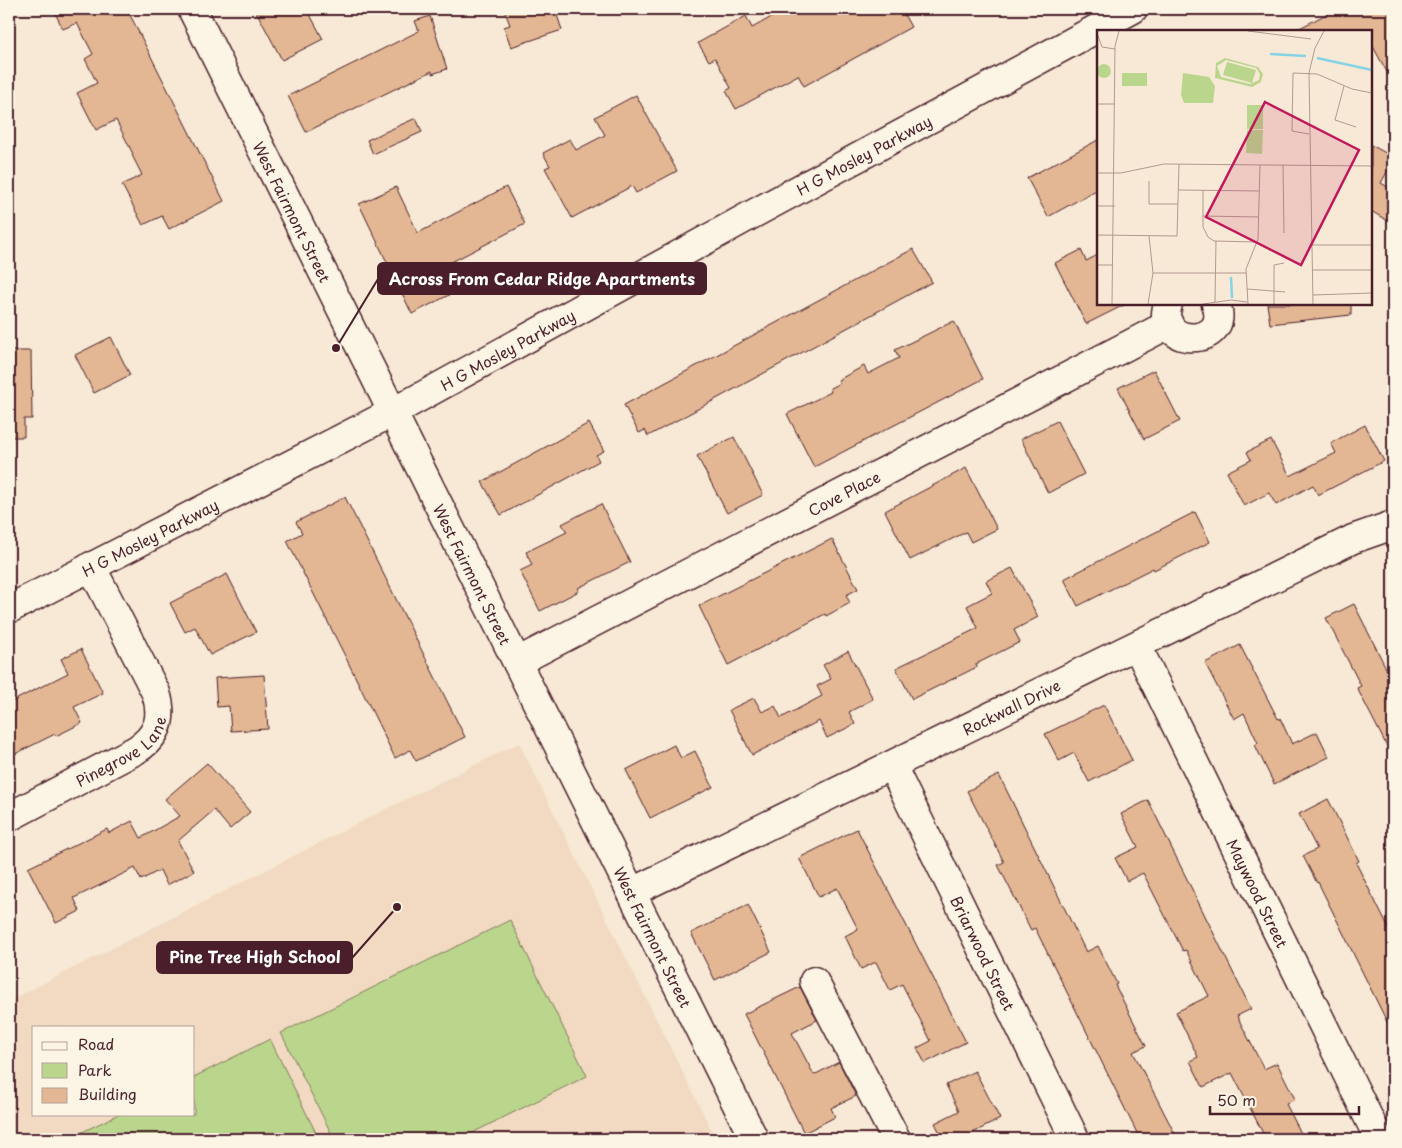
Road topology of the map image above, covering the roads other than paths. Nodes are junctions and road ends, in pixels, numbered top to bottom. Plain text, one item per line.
1 (192, 9) edge
2 (1133, 9) edge
3 (1216, 305) edge
4 (1169, 314) edge
5 (393, 412) junction
6 (1390, 533) edge
7 (91, 566) junction
8 (9, 609) edge
9 (1137, 646) junction
10 (516, 662) junction
11 (892, 766) junction
12 (9, 817) edge
13 (632, 892) junction
14 (814, 981) dead end
15 (754, 1139) edge
16 (896, 1139) edge
17 (1075, 1139) edge
18 (1379, 1139) edge

1 - 5 street, West Fairmont Street
2 - 5 street, H G Mosley Parkway
3 - 4 street, Cove Place
4 - 10 street, Cove Place
5 - 7 street, H G Mosley Parkway
5 - 10 street, West Fairmont Street
6 - 9 street, Rockwall Drive
7 - 8 street, H G Mosley Parkway
7 - 12 street, Pinegrove Lane
9 - 11 street, Rockwall Drive
9 - 18 street, Maywood Street
10 - 13 street, West Fairmont Street
11 - 13 street, Rockwall Drive
11 - 17 street, Briarwood Street
13 - 15 street, West Fairmont Street
14 - 16 street

